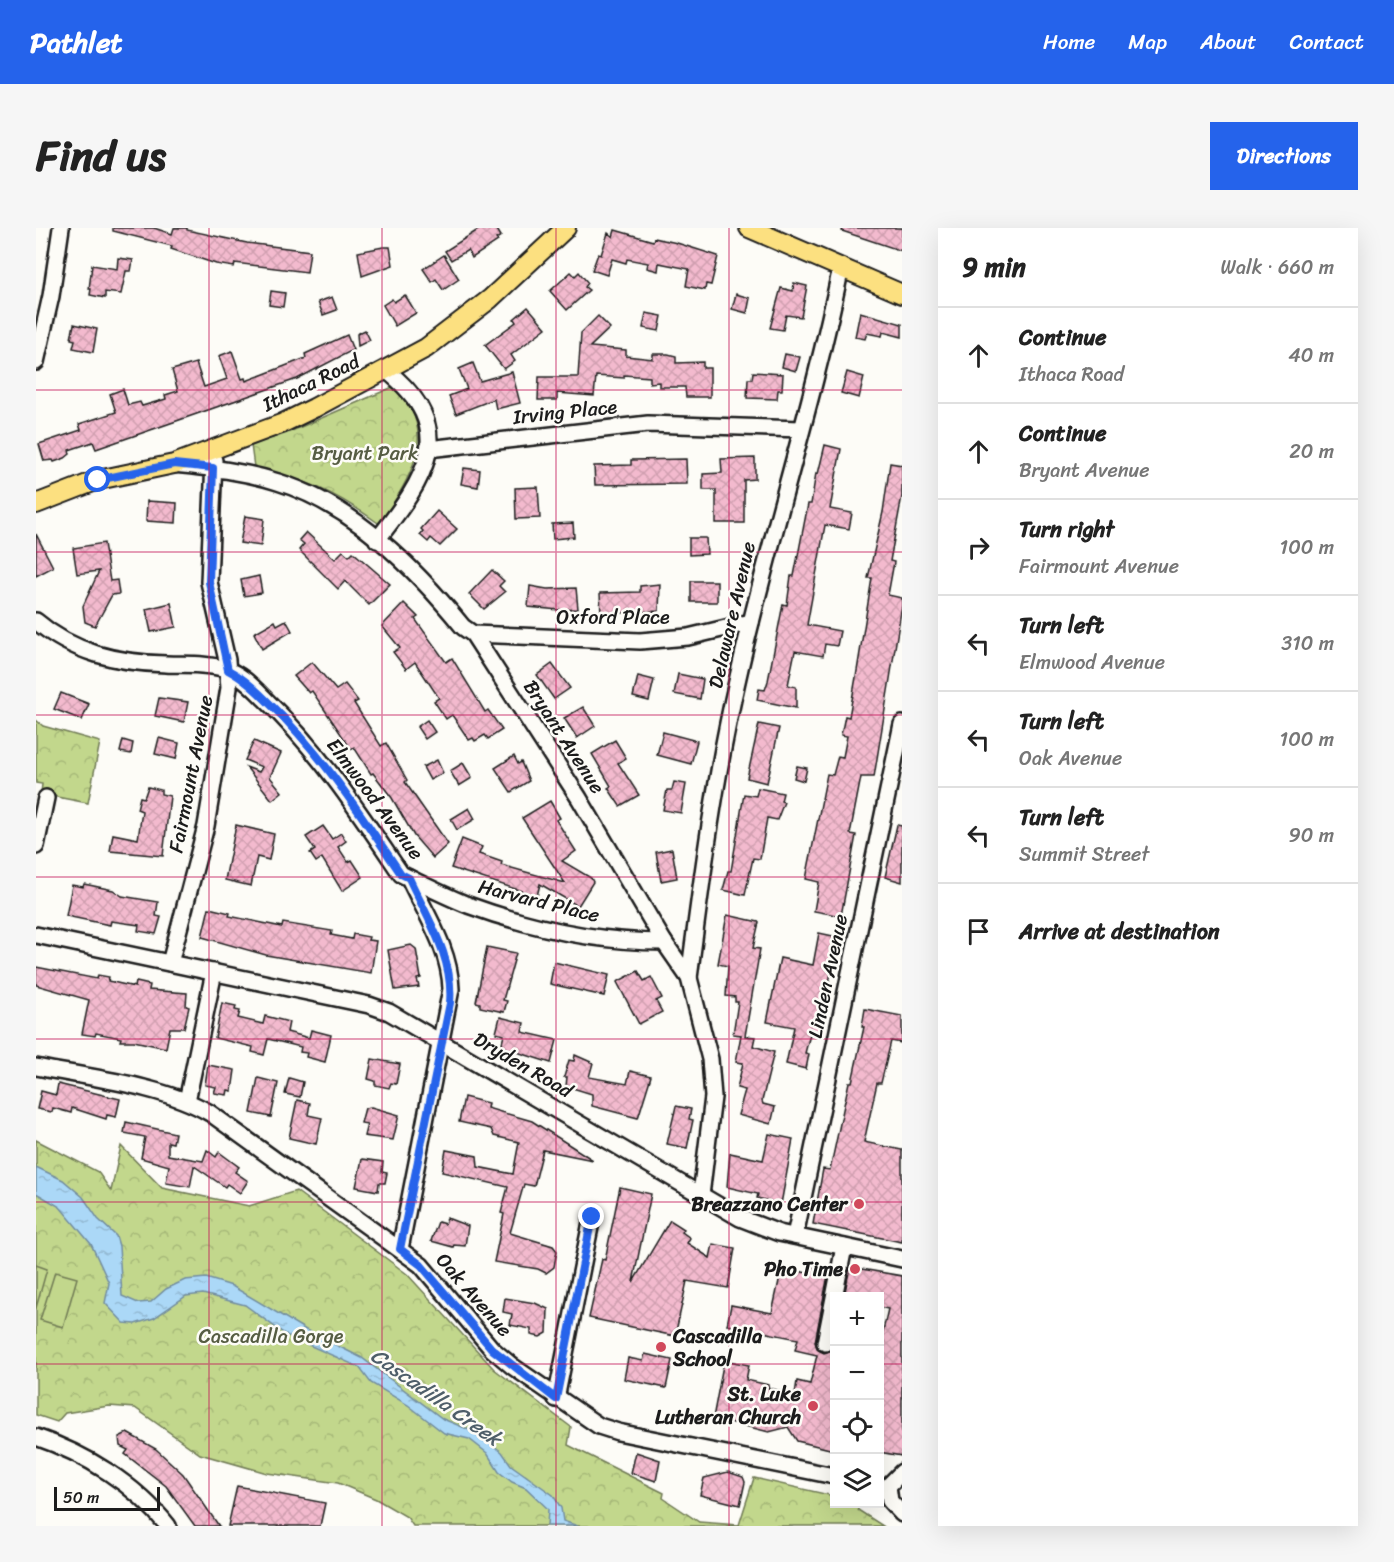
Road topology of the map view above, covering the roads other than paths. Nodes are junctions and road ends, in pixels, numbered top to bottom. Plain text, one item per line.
1 (61, 228) edge
2 (566, 228) edge
3 (749, 228) edge
4 (841, 267) junction
5 (902, 294) edge
6 (36, 362) edge
7 (386, 370) junction
8 (801, 429) junction
9 (215, 448) junction
10 (428, 449) junction
11 (174, 464) junction
12 (213, 468) junction
13 (36, 504) edge
14 (377, 540) junction
15 (36, 621) edge
16 (751, 622) junction
17 (473, 634) junction
18 (228, 670) junction
19 (902, 724) edge
20 (46, 798) dead end
21 (36, 846) edge
22 (409, 878) junction
23 (36, 935) edge
24 (664, 942) junction
25 (170, 963) junction
26 (214, 972) junction
27 (689, 978) junction
28 (442, 1041) junction
29 (36, 1066) edge
30 (187, 1101) junction
31 (701, 1195) junction
32 (592, 1217) dead end
33 (795, 1236) junction
34 (844, 1247) junction
35 (400, 1249) junction
36 (902, 1258) edge
37 (825, 1343) dead end
38 (556, 1399) junction
39 (36, 1437) edge
40 (902, 1472) edge
41 (830, 1475) edge
42 (884, 1486) edge
43 (902, 1514) edge
44 (168, 1526) edge

1 - 6 street
2 - 7 main road, Ithaca Road
3 - 4 main road
4 - 5 main road
4 - 8 street, Delaware Avenue
7 - 9 main road, Ithaca Road
7 - 10 street
8 - 10 street, Irving Place
8 - 16 street, Delaware Avenue
9 - 11 main road, Ithaca Road
9 - 12 street, Fairmount Avenue
10 - 14 street
11 - 12 street, Bryant Avenue
11 - 13 main road, Ithaca Road
12 - 14 street, Bryant Avenue
12 - 18 street, Fairmount Avenue
14 - 17 street, Bryant Avenue
15 - 18 street, Elmwood Avenue
16 - 17 street, Oxford Place
16 - 27 street, Delaware Avenue
17 - 24 street, Bryant Avenue
18 - 22 street, Elmwood Avenue
18 - 25 street, Fairmount Avenue
19 - 33 street, Linden Avenue
20 - 21 street
22 - 24 street, Harvard Place
22 - 28 street, Elmwood Avenue
23 - 25 street, Dryden Road
24 - 27 street, Bryant Avenue
25 - 26 street, Dryden Road
26 - 28 street, Dryden Road
26 - 30 street
27 - 31 street, Bryant Avenue
28 - 31 street, Dryden Road
28 - 35 street, Elmwood Avenue
29 - 30 street, Oak Avenue
30 - 35 street, Oak Avenue
31 - 33 street, Dryden Road
32 - 38 street
33 - 34 street, Dryden Road
34 - 36 street, Dryden Road
34 - 37 street
35 - 38 street, Oak Avenue
38 - 41 street, Oak Avenue
39 - 44 street
40 - 42 street
42 - 43 street

